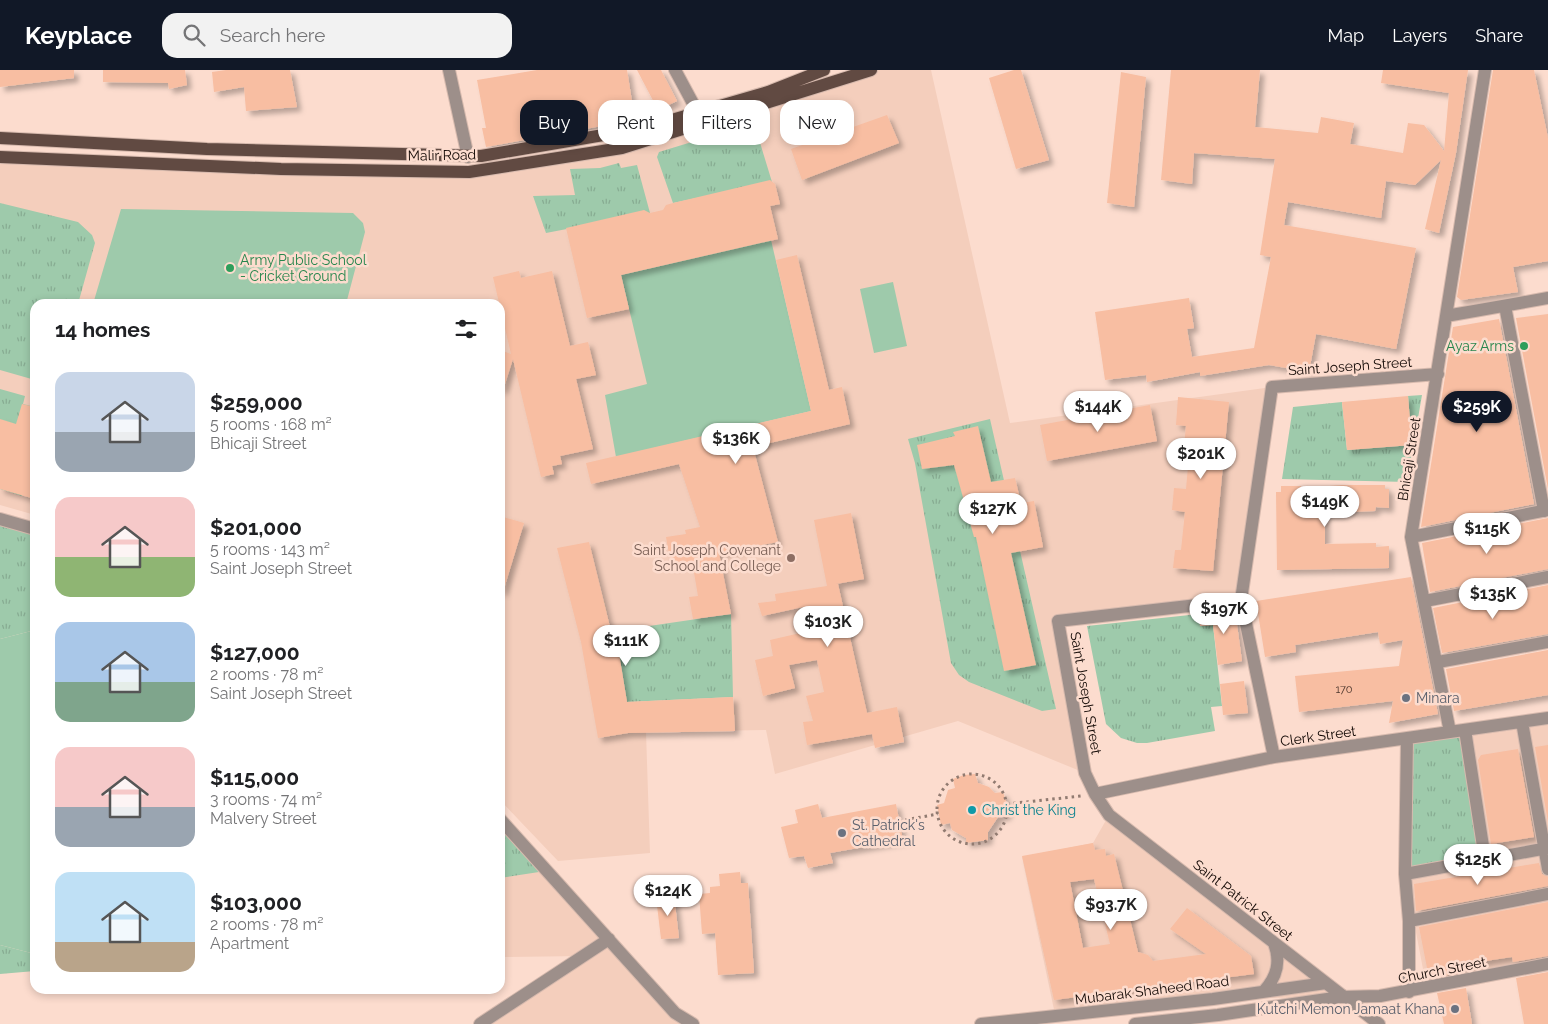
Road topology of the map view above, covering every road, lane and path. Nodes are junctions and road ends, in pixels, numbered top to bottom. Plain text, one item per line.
1 (449, 70) edge
2 (675, 70) edge
3 (824, 70) edge
4 (871, 70) edge
5 (1485, 70) edge
6 (691, 100) edge
7 (746, 100) edge
8 (762, 100) edge
9 (683, 120) edge
10 (683, 124) edge
11 (0, 138) edge
12 (0, 157) edge
13 (468, 157) junction
14 (1548, 298) edge
15 (1505, 306) junction
16 (1446, 316) junction
17 (1438, 374) junction
18 (1546, 510) edge
19 (0, 519) edge
20 (30, 528) edge
21 (1411, 537) junction
22 (1548, 577) edge
23 (1241, 600) junction
24 (1425, 601) junction
25 (1548, 642) edge
26 (1438, 662) junction
27 (1548, 718) edge
28 (1522, 722) junction
29 (1465, 730) junction
30 (1450, 732) junction
31 (1407, 738) junction
32 (1274, 757) junction
33 (1095, 794) junction
34 (1007, 804) junction
35 (939, 814) dead end
36 (899, 821) dead end
37 (505, 824) edge
38 (1546, 848) edge
39 (1486, 859) junction
40 (1548, 869) edge
41 (1405, 874) junction
42 (1548, 894) edge
43 (1409, 921) junction
44 (609, 938) junction
45 (1274, 943) junction
46 (1548, 964) edge
47 (1326, 983) junction
48 (1264, 991) junction
49 (1409, 992) junction
50 (1341, 996) junction
51 (1212, 999) junction
52 (1221, 1020) edge
53 (1379, 1023) edge
54 (480, 1024) edge
55 (693, 1024) edge
56 (981, 1024) edge
57 (1135, 1024) edge

1 - 13 street
2 - 6 street
3 - 7 main road, Malir Road
4 - 8 main road, Malir Road
5 - 16 street, Bhicaji Street
9 - 13 main road, Malir Road
10 - 12 main road, Malir Road
11 - 13 main road, Malir Road
14 - 15 street
15 - 16 street
15 - 18 street
16 - 17 street, Bhicaji Street
17 - 21 street, Bhicaji Street
17 - 23 street, Saint Joseph Street
18 - 21 street
19 - 20 street
21 - 24 street, Bhicaji Street
22 - 24 street
23 - 32 street
23 - 33 street, Saint Joseph Street
24 - 26 street, Bhicaji Street
25 - 26 street
26 - 30 street, Bhicaji Street
27 - 28 street, Clerk Street
28 - 29 street, Clerk Street
28 - 38 street
29 - 30 street, Clerk Street
29 - 39 street
30 - 31 street, Clerk Street
31 - 32 street, Clerk Street
31 - 41 street
32 - 33 street, Clerk Street
33 - 34 path
33 - 45 street, Saint Patrick Street
34 - 34 path
35 - 36 path
37 - 44 street
38 - 39 street
38 - 40 street
39 - 41 street
41 - 43 street
42 - 43 street
43 - 49 street
44 - 54 street
44 - 55 street
45 - 47 street, Saint Patrick Street
45 - 48 street
46 - 49 street, Church Street
47 - 48 street, Mubarak Shaheed Road
47 - 50 street, Saint Patrick Street
48 - 51 street, Mubarak Shaheed Road
49 - 50 street, Church Street
50 - 52 street
50 - 53 street, Saint Patrick Street
51 - 52 street
51 - 56 street, Mubarak Shaheed Road
52 - 57 street

